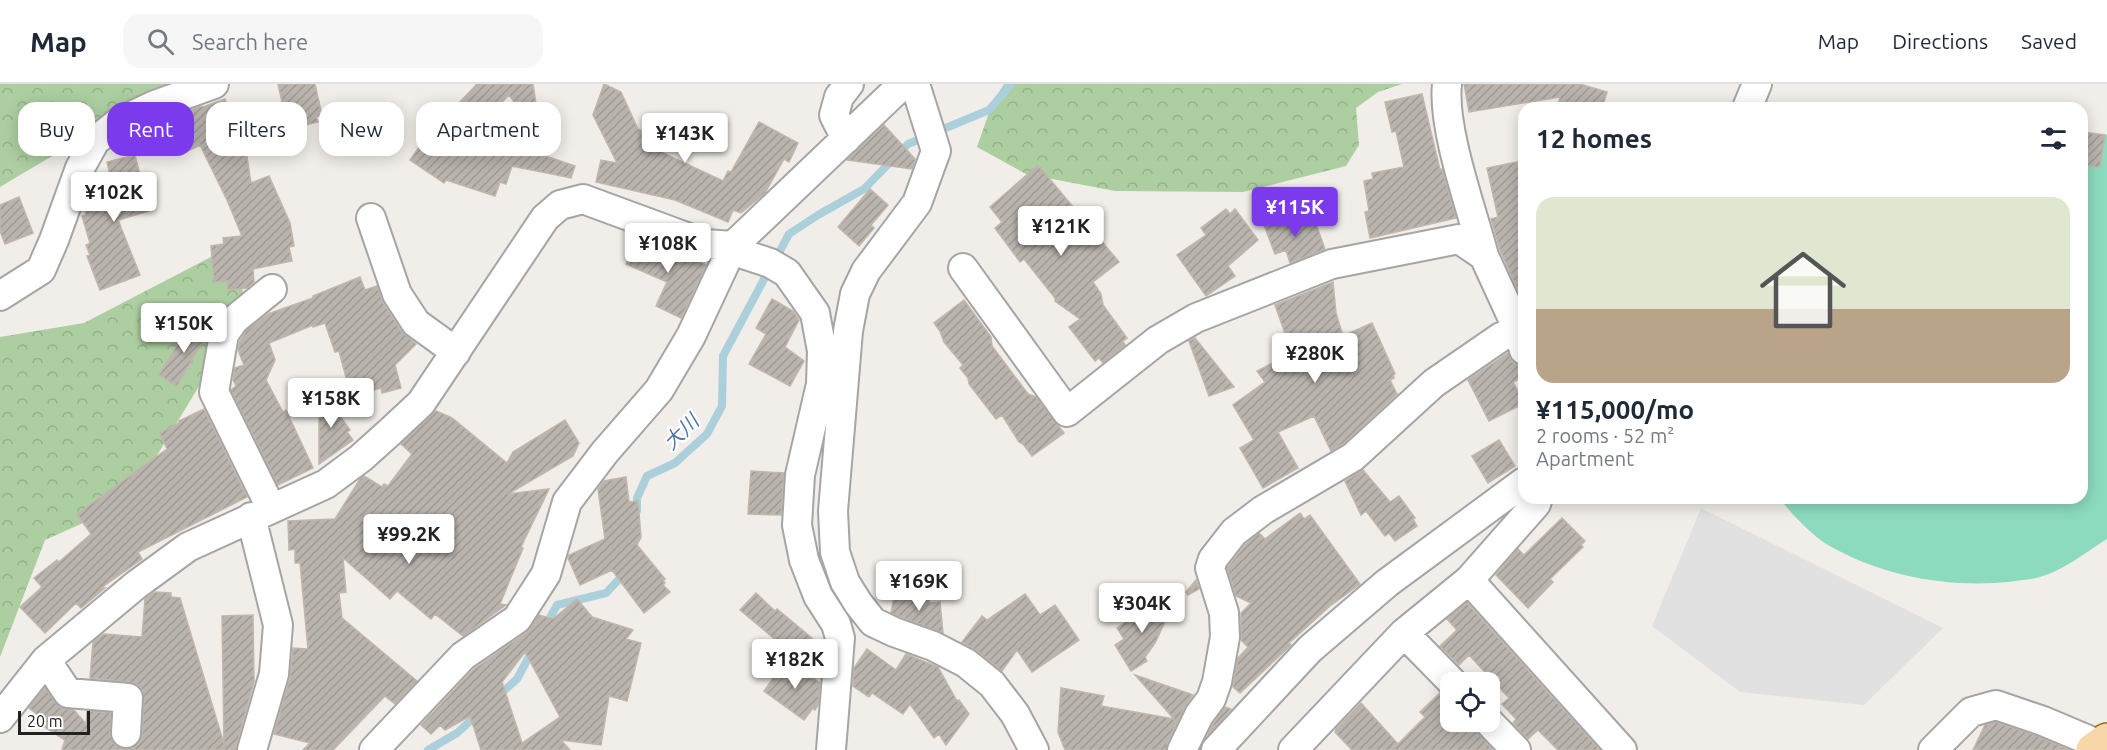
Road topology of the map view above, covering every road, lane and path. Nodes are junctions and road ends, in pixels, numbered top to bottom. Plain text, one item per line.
1 (214, 84) edge
2 (849, 84) edge
3 (903, 84) edge
4 (915, 84) edge
5 (1447, 84) edge
6 (1757, 84) edge
7 (1750, 102) edge
8 (846, 139) junction
9 (371, 218) dead end
10 (733, 246) junction
11 (1484, 256) junction
12 (963, 268) dead end
13 (272, 289) dead end
14 (0, 296) edge
15 (1518, 327) edge
16 (1518, 335) edge
17 (456, 352) junction
18 (1518, 486) edge
19 (1536, 504) edge
20 (261, 513) junction
21 (1469, 579) junction
22 (1404, 633) junction
23 (46, 660) junction
24 (1442, 672) edge
25 (0, 718) edge
26 (1499, 732) edge
27 (126, 733) dead end
28 (2100, 745) edge
29 (1301, 747) edge
30 (252, 750) edge
31 (374, 750) edge
32 (831, 750) edge
33 (1034, 750) edge
34 (1182, 750) edge
35 (1216, 750) edge
36 (1516, 750) edge
37 (1622, 750) edge
38 (1933, 750) edge

1 - 14 street
2 - 8 street
3 - 8 street
4 - 33 street
5 - 11 street
6 - 7 street
8 - 10 street
9 - 17 street
10 - 17 street
10 - 31 street
10 - 32 street
11 - 12 street
11 - 15 street
13 - 20 street
16 - 34 street
17 - 20 street
18 - 35 street
19 - 21 street
20 - 23 street
20 - 30 street
21 - 22 street
21 - 37 street
22 - 24 street
22 - 29 street
23 - 25 street
23 - 27 street
26 - 36 street
28 - 38 street

